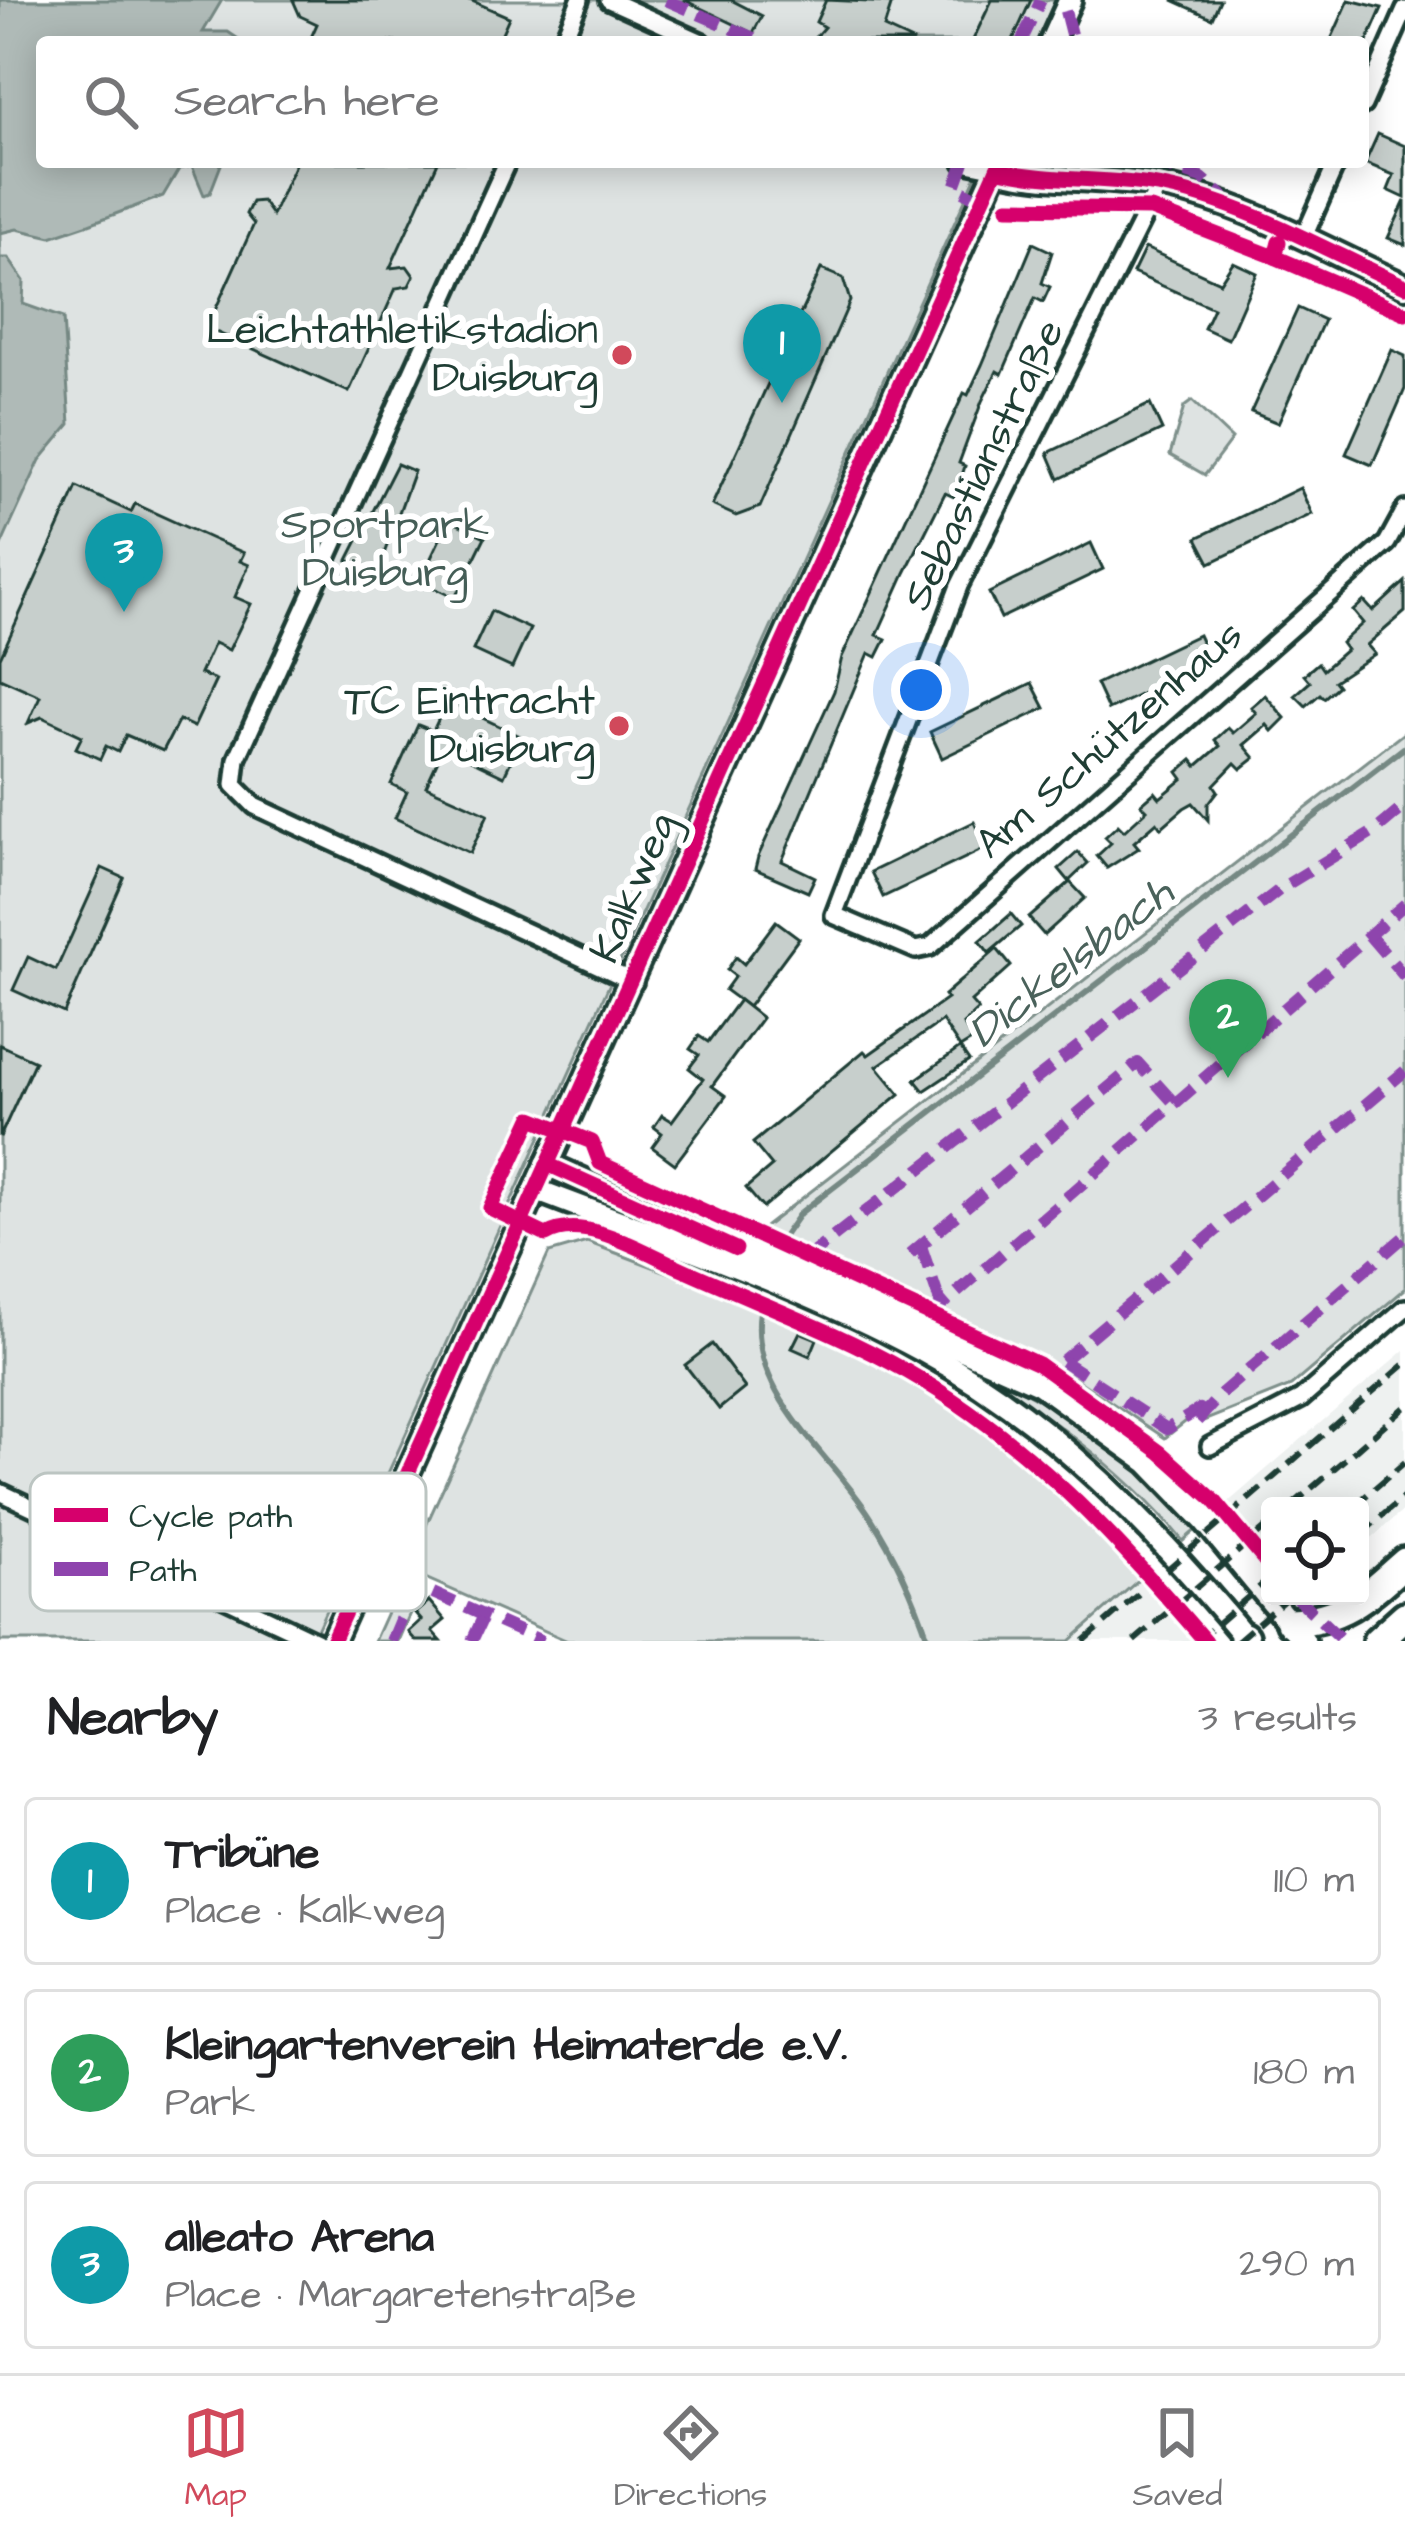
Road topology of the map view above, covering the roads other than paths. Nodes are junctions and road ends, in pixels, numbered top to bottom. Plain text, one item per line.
1 (580, 0) edge
2 (609, 0) edge
3 (1070, 0) edge
4 (1405, 10) edge
5 (565, 36) edge
6 (689, 36) edge
7 (1054, 36) edge
8 (1369, 91) edge
9 (504, 168) edge
10 (997, 168) edge
11 (1005, 168) edge
12 (1334, 168) edge
13 (1159, 186) junction
14 (1303, 239) junction
15 (1405, 286) edge
16 (1405, 510) edge
17 (834, 915) joint
18 (634, 982) junction
19 (548, 1164) junction
20 (536, 1190) junction
21 (1405, 1308) edge
22 (1210, 1446) dead end
23 (408, 1473) edge
24 (0, 1492) edge
25 (30, 1506) edge
26 (1405, 1562) edge
27 (1354, 1608) junction
28 (252, 1611) edge
29 (346, 1611) edge
30 (1402, 1619) edge
31 (1297, 1631) edge
32 (1245, 1640) edge
33 (316, 1641) edge
34 (332, 1641) edge
35 (1341, 1641) edge
36 (1377, 1641) edge

1 - 5 street
2 - 6 street
3 - 7 street
4 - 8 street
9 - 18 street
10 - 18 street, Kalkweg
11 - 13 street
12 - 14 street
13 - 14 street
13 - 17 street, Sebastianstraße
14 - 15 street
16 - 17 street, Am Schützenhaus
18 - 19 street, Kalkweg
19 - 20 street, Kalkweg
19 - 31 street
20 - 23 street, Kalkweg
20 - 32 street
21 - 22 street
24 - 25 street
26 - 27 highway
27 - 31 highway
27 - 35 highway
28 - 33 street
29 - 34 street, Kalkweg
30 - 36 highway

